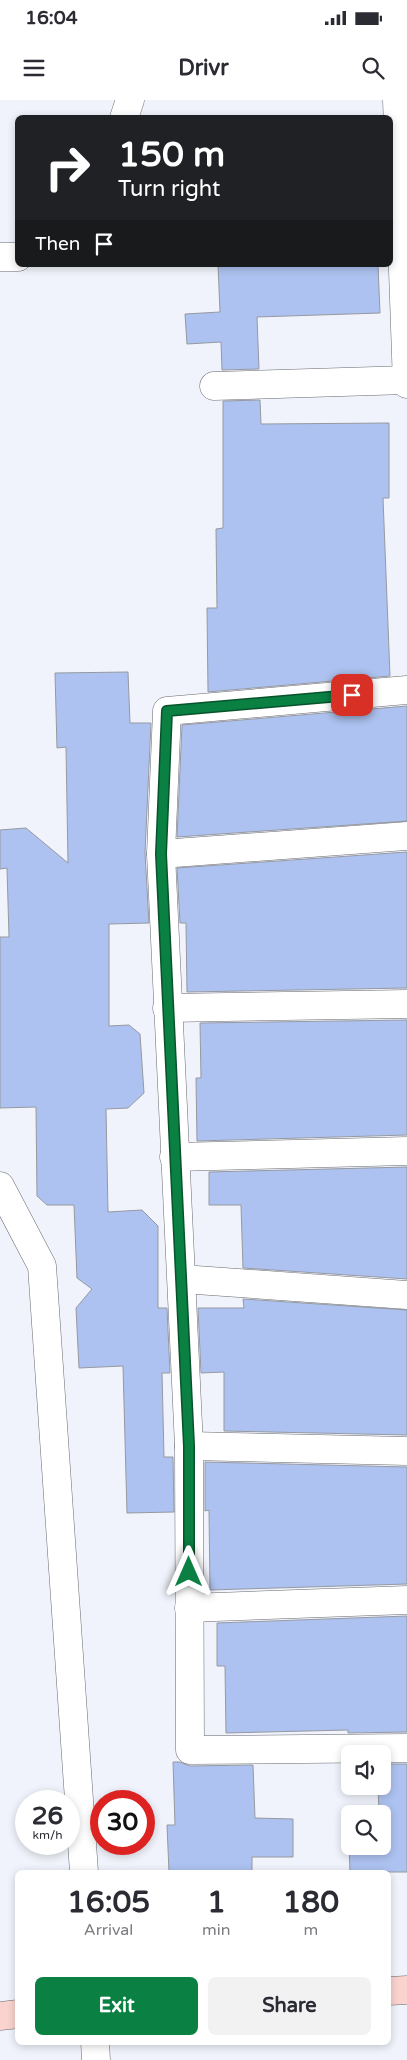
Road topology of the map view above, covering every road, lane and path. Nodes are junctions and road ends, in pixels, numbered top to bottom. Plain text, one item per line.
1 (130, 100) edge
2 (397, 100) edge
3 (125, 115) edge
4 (404, 238) edge
5 (15, 256) edge
6 (0, 257) edge
7 (407, 380) edge
8 (407, 384) edge
9 (214, 386) dead end
10 (407, 690) edge
11 (407, 836) edge
12 (161, 854) junction
13 (407, 1004) edge
14 (167, 1008) junction
15 (407, 1150) edge
16 (174, 1157) junction
17 (0, 1186) edge
18 (182, 1279) junction
19 (407, 1295) edge
20 (189, 1446) junction
21 (407, 1451) edge
22 (407, 1600) edge
23 (190, 1608) junction
24 (407, 1748) edge
25 (84, 1870) edge
26 (391, 1990) edge
27 (407, 1990) edge
28 (15, 2014) edge
29 (0, 2016) edge
30 (95, 2045) edge
31 (96, 2060) edge

1 - 3 street
2 - 4 street
4 - 7 street
5 - 6 street
7 - 8 street
7 - 9 street
10 - 12 street
11 - 12 street
12 - 14 street
13 - 14 street
14 - 16 street
15 - 16 street
16 - 18 street
17 - 25 street
18 - 19 street
18 - 20 street
20 - 21 street
20 - 23 street
22 - 23 street
23 - 24 street
26 - 27 street
28 - 29 street
30 - 31 street

